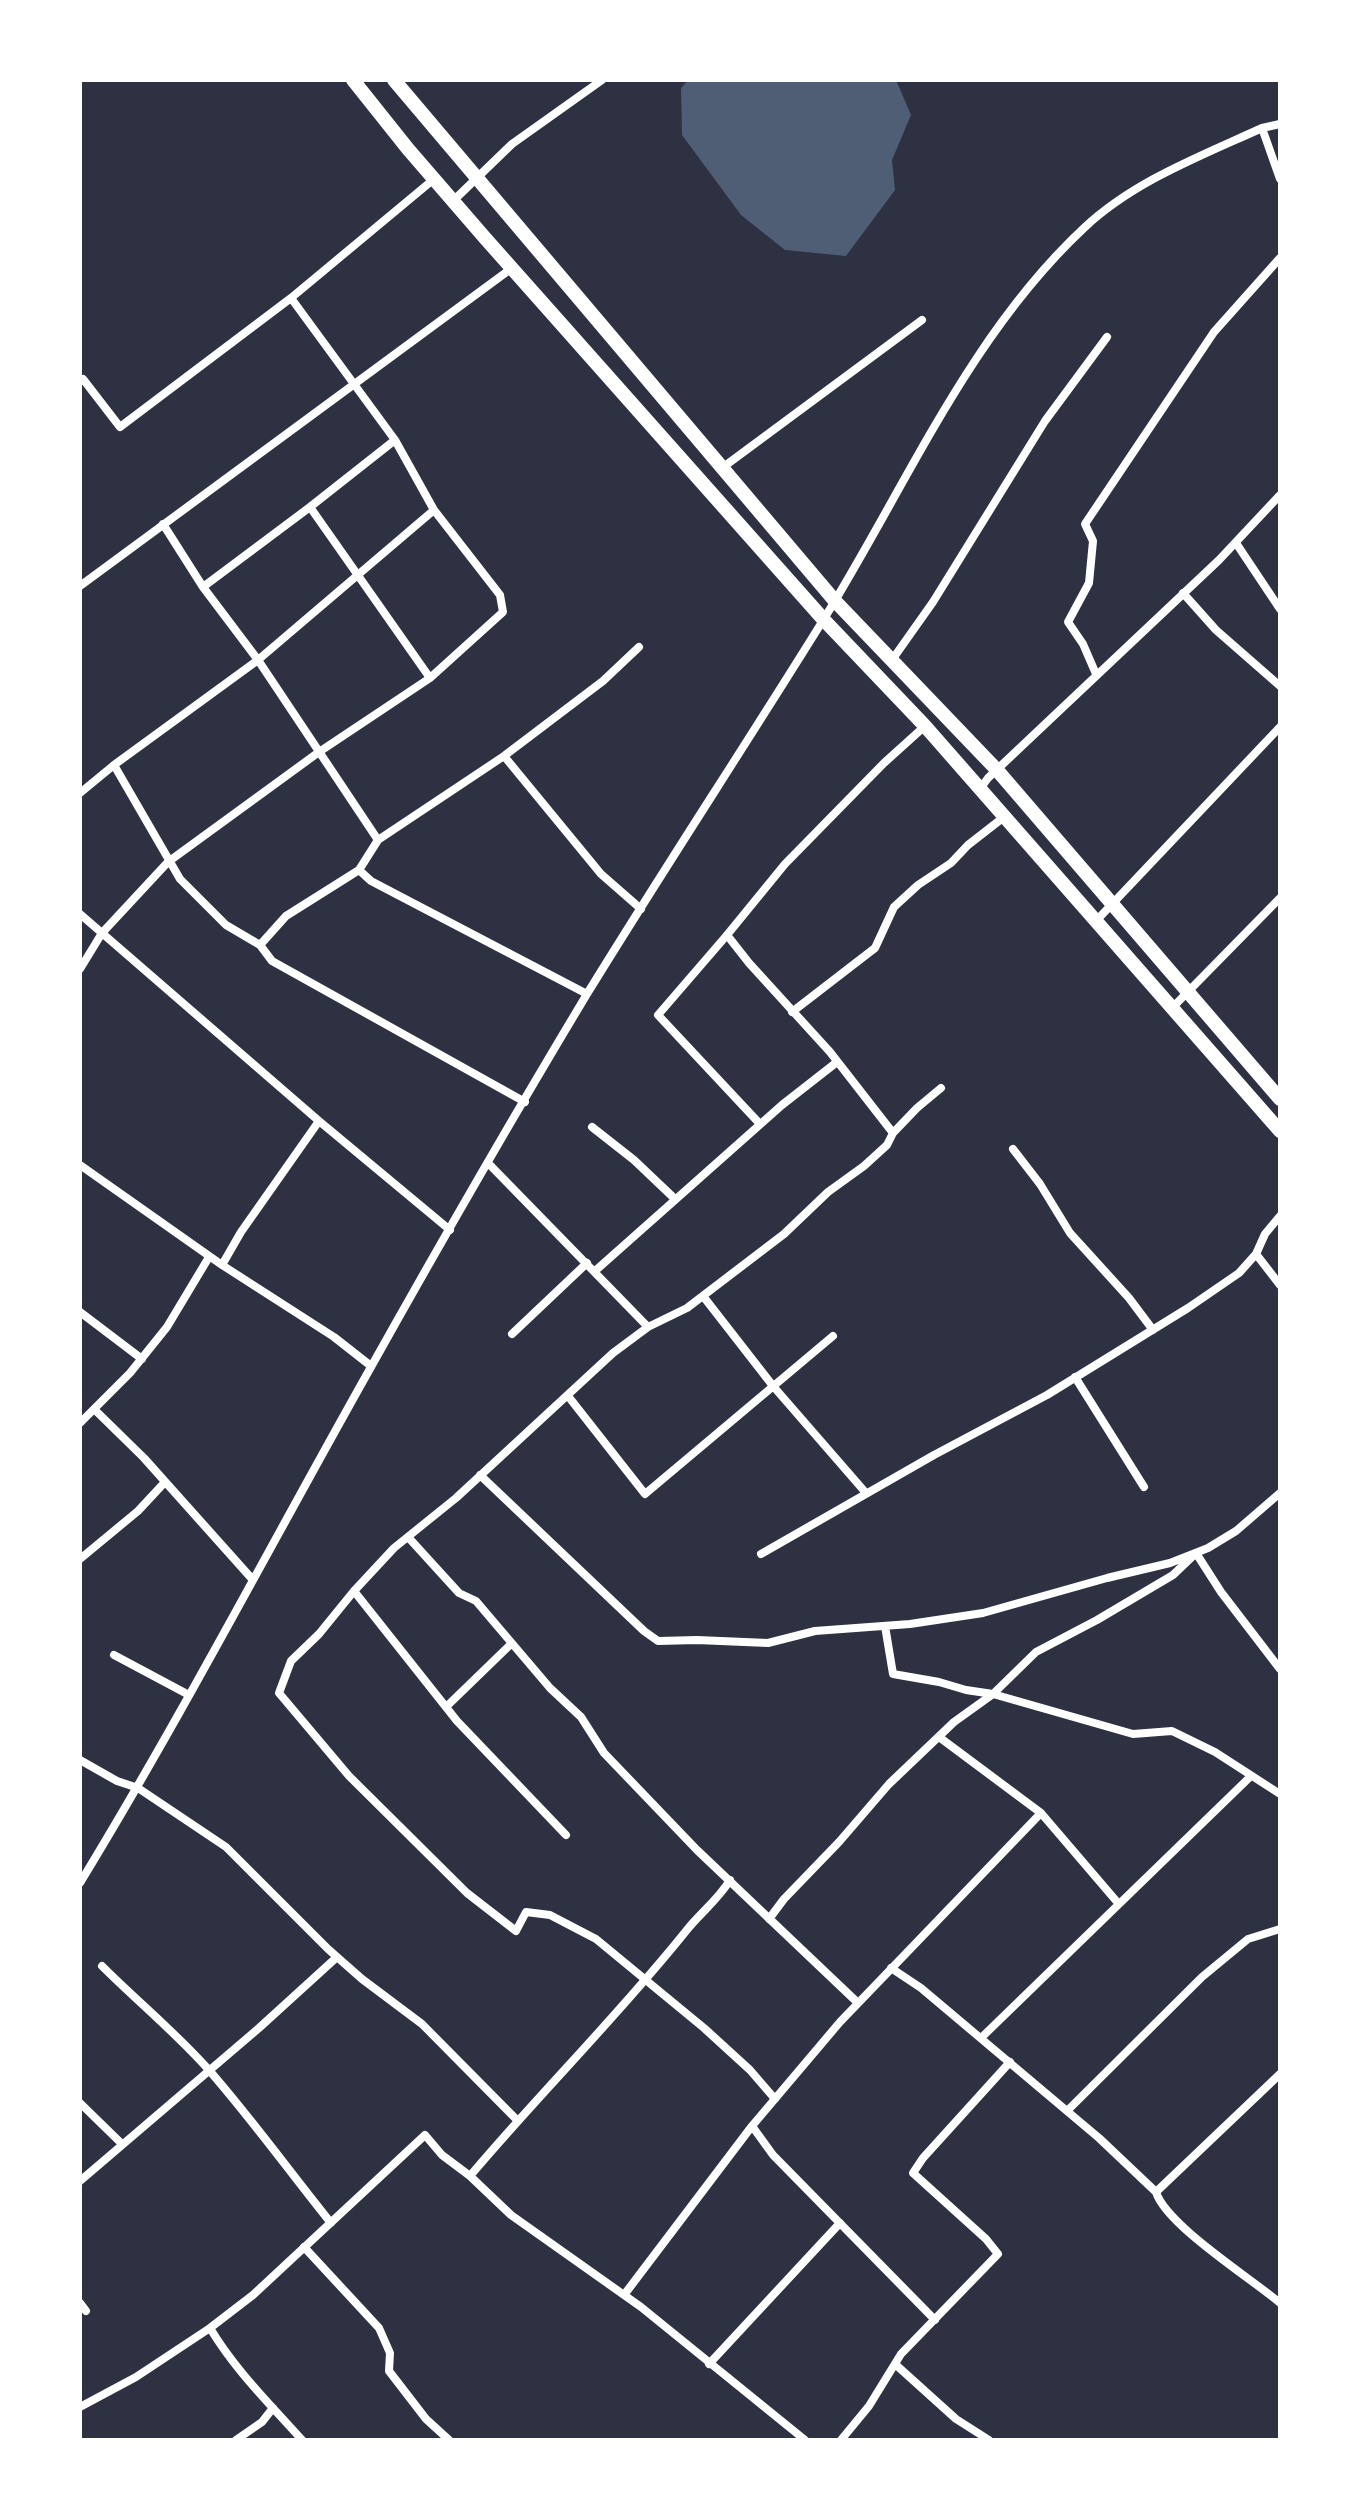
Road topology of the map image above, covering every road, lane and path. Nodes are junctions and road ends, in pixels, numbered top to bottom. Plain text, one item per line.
1 (353, 80) edge
2 (394, 80) edge
3 (602, 80) edge
4 (1280, 124) edge
5 (1262, 128) junction
6 (434, 179) junction
7 (476, 179) junction
8 (1280, 179) edge
9 (453, 201) junction
10 (1280, 258) edge
11 (512, 268) junction
12 (291, 298) junction
13 (922, 320) dead end
14 (1107, 337) dead end
15 (80, 381) edge
16 (355, 383) junction
17 (395, 440) junction
18 (722, 468) junction
19 (1280, 495) edge
20 (310, 507) junction
21 (434, 510) junction
22 (163, 524) junction
23 (1236, 543) junction
24 (358, 575) junction
25 (80, 586) edge
26 (203, 587) junction
27 (1183, 593) junction
28 (835, 601) junction
29 (1280, 609) edge
30 (824, 620) junction
31 (639, 647) dead end
32 (258, 660) junction
33 (892, 660) junction
34 (1096, 674) junction
35 (430, 678) junction
36 (1280, 686) edge
37 (925, 726) junction
38 (1280, 727) edge
39 (319, 752) junction
40 (504, 756) junction
41 (114, 765) junction
42 (997, 770) junction
43 (980, 789) junction
44 (80, 793) edge
45 (1004, 817) junction
46 (378, 840) junction
47 (168, 862) junction
48 (359, 870) junction
49 (1113, 904) junction
50 (1278, 905) edge
51 (641, 909) junction
52 (80, 914) edge
53 (1096, 921) junction
54 (102, 933) junction
55 (727, 935) junction
56 (260, 945) junction
57 (80, 969) edge
58 (1188, 993) junction
59 (587, 994) junction
60 (1172, 1008) junction
61 (792, 1012) junction
62 (837, 1062) junction
63 (941, 1088) dead end
64 (1280, 1099) edge
65 (525, 1102) junction
66 (319, 1121) junction
67 (760, 1124) junction
68 (592, 1127) dead end
69 (1280, 1131) edge
70 (893, 1133) junction
71 (1013, 1149) dead end
72 (489, 1164) junction
73 (80, 1165) edge
74 (675, 1199) junction
75 (1280, 1216) edge
76 (450, 1230) junction
77 (1256, 1254) junction
78 (209, 1257) junction
79 (587, 1263) junction
80 (222, 1265) junction
81 (595, 1271) junction
82 (1280, 1285) edge
83 (703, 1296) junction
84 (80, 1312) edge
85 (648, 1327) junction
86 (1153, 1330) junction
87 (512, 1334) dead end
88 (833, 1336) dead end
89 (142, 1359) junction
90 (371, 1366) junction
91 (1075, 1377) junction
92 (773, 1386) junction
93 (568, 1396) junction
94 (94, 1409) junction
95 (80, 1423) edge
96 (480, 1475) junction
97 (165, 1482) junction
98 (1144, 1487) dead end
99 (866, 1493) junction
100 (1280, 1493) edge
101 (408, 1537) junction
102 (1196, 1553) junction
103 (761, 1554) dead end
104 (80, 1559) edge
105 (253, 1580) junction
106 (354, 1591) junction
107 (885, 1626) junction
108 (511, 1644) junction
109 (114, 1655) dead end
110 (1280, 1669) edge
111 (993, 1694) junction
112 (189, 1695) junction
113 (446, 1707) junction
114 (939, 1737) junction
115 (80, 1760) edge
116 (1251, 1776) junction
117 (138, 1788) junction
118 (1280, 1794) edge
119 (1041, 1813) junction
120 (566, 1835) dead end
121 (730, 1880) junction
122 (80, 1883) edge
123 (1118, 1903) junction
124 (769, 1919) junction
125 (1280, 1929) edge
126 (337, 1957) junction
127 (102, 1966) dead end
128 (891, 1968) junction
129 (647, 1980) junction
130 (858, 2003) junction
131 (981, 2038) junction
132 (1010, 2062) junction
133 (209, 2070) junction
134 (1280, 2074) edge
135 (775, 2099) junction
136 (80, 2103) edge
137 (1067, 2111) junction
138 (517, 2120) junction
139 (752, 2126) junction
140 (122, 2144) junction
141 (470, 2176) junction
142 (80, 2181) edge
143 (1156, 2192) junction
144 (331, 2223) junction
145 (840, 2223) junction
146 (304, 2247) junction
147 (624, 2295) junction
148 (1280, 2303) edge
149 (935, 2320) junction
150 (210, 2328) junction
151 (709, 2364) junction
152 (895, 2364) junction
153 (80, 2407) edge
154 (273, 2408) junction
155 (236, 2440) edge
156 (302, 2440) edge
157 (449, 2440) edge
158 (805, 2440) edge
159 (841, 2440) edge
160 (989, 2440) edge

1 - 6 main road
2 - 7 main road
3 - 7 street
4 - 5 street
5 - 8 street
5 - 28 street
6 - 9 main road
6 - 12 street
7 - 9 street
7 - 18 main road
9 - 11 main road
10 - 34 street
11 - 16 street
11 - 30 main road
12 - 15 street
12 - 16 street
13 - 18 street
14 - 33 street
16 - 17 street
16 - 22 street
17 - 20 street
17 - 21 street
18 - 28 main road
19 - 23 street
20 - 24 street
20 - 26 street
21 - 24 street
21 - 35 street
22 - 25 street
22 - 26 street
23 - 27 street
23 - 29 street
24 - 32 street
24 - 35 street
26 - 32 street
27 - 34 street
27 - 36 street
28 - 30 street
28 - 33 main road
30 - 37 main road
30 - 51 street
31 - 40 street
32 - 39 street
32 - 41 street
33 - 42 main road
34 - 42 street
35 - 39 street
37 - 43 main road
37 - 55 street
38 - 49 street
39 - 46 street
39 - 47 street
40 - 46 street
40 - 51 street
41 - 44 street
41 - 47 street
42 - 43 street
42 - 49 main road
43 - 45 main road
45 - 53 main road
45 - 61 street
46 - 48 street
47 - 54 street
47 - 56 street
48 - 56 street
48 - 59 street
49 - 53 street
49 - 58 main road
50 - 58 street
51 - 59 street
52 - 54 street
53 - 60 main road
54 - 57 street
54 - 66 street
55 - 61 street
55 - 67 street
56 - 65 street
58 - 60 street
58 - 64 main road
59 - 65 street
60 - 69 main road
61 - 62 street
62 - 67 street
62 - 70 street
63 - 70 street
65 - 72 street
66 - 76 street
66 - 80 street
67 - 74 street
68 - 74 street
70 - 83 street
71 - 86 street
72 - 76 street
72 - 79 street
73 - 78 street
74 - 81 street
75 - 77 street
76 - 90 street
77 - 82 street
77 - 86 street
78 - 80 street
78 - 89 street
79 - 81 street
79 - 87 street
80 - 90 street
81 - 85 street
83 - 85 street
83 - 92 street
84 - 89 street
85 - 93 street
86 - 91 street
88 - 92 street
89 - 94 street
90 - 105 street
91 - 98 street
91 - 99 street
92 - 93 street
92 - 99 street
93 - 96 street
94 - 95 street
94 - 97 street
96 - 101 street
96 - 107 street
97 - 104 street
97 - 105 street
99 - 103 street
100 - 102 street
101 - 106 street
101 - 108 street
102 - 107 street
102 - 110 street
102 - 111 street
105 - 112 street
106 - 113 street
106 - 129 street
107 - 111 street
108 - 113 street
108 - 121 street
109 - 112 street
111 - 114 street
111 - 116 street
112 - 117 street
113 - 120 street
114 - 119 street
114 - 124 street
115 - 117 street
116 - 118 street
116 - 123 street
117 - 122 street
117 - 126 street
119 - 123 street
119 - 128 street
121 - 124 street
121 - 129 street
123 - 131 street
124 - 130 street
125 - 137 street
126 - 133 street
126 - 138 street
127 - 133 street
128 - 130 street
128 - 131 street
129 - 135 street
129 - 138 street
130 - 135 street
131 - 132 street
132 - 137 street
132 - 149 street
133 - 140 street
133 - 144 street
134 - 143 street
135 - 139 street
136 - 140 street
137 - 143 street
138 - 141 street
139 - 145 street
139 - 147 street
140 - 142 street
141 - 144 street
141 - 147 street
143 - 148 street
144 - 146 street
145 - 149 street
145 - 151 street
146 - 150 street
146 - 157 street
147 - 151 street
149 - 152 street
150 - 153 street
150 - 154 street
151 - 158 street
152 - 159 street
152 - 160 street
154 - 155 street
154 - 156 street

